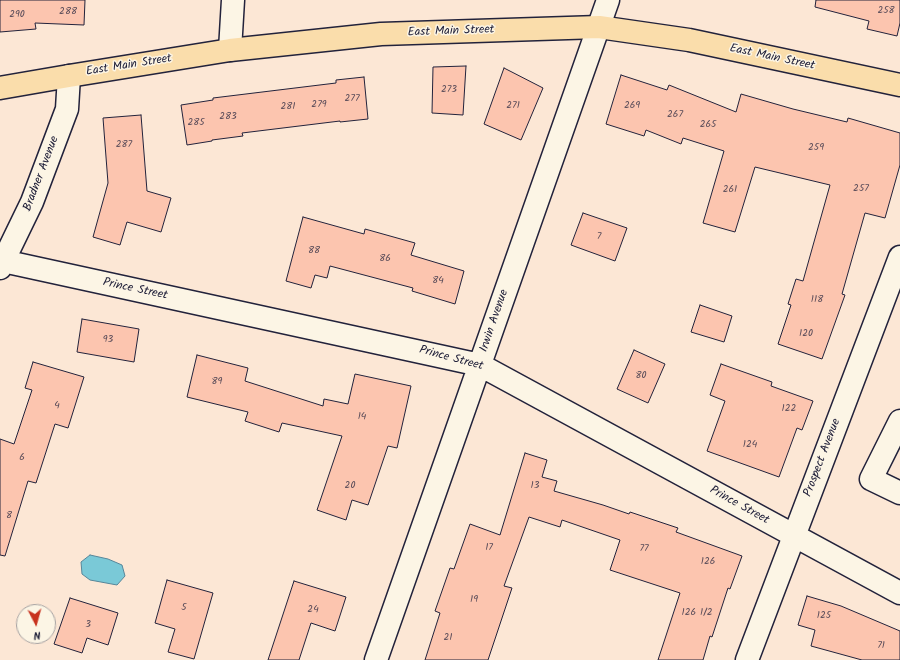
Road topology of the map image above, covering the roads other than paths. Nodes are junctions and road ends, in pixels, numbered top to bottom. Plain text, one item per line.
1 (233, 0) edge
2 (608, 0) edge
3 (599, 27) junction
4 (230, 50) junction
5 (69, 76) junction
6 (900, 85) edge
7 (0, 88) edge
8 (900, 257) edge
9 (2, 264) edge
10 (480, 364) junction
11 (900, 421) edge
12 (900, 493) edge
13 (794, 535) junction
14 (900, 593) edge
15 (376, 660) edge
16 (747, 660) edge

1 - 4 street
2 - 3 street, Irwin Avenue
3 - 4 main road, East Main Street
3 - 6 main road, East Main Street
3 - 10 street, Irwin Avenue
4 - 5 main road, East Main Street
5 - 7 main road, East Main Street
5 - 9 street, Bradner Avenue
8 - 13 street, Prospect Avenue
9 - 10 street, Prince Street
10 - 13 street, Prince Street
10 - 15 street, Irwin Avenue
11 - 12 street
13 - 14 street, Prince Street
13 - 16 street, Prospect Avenue

